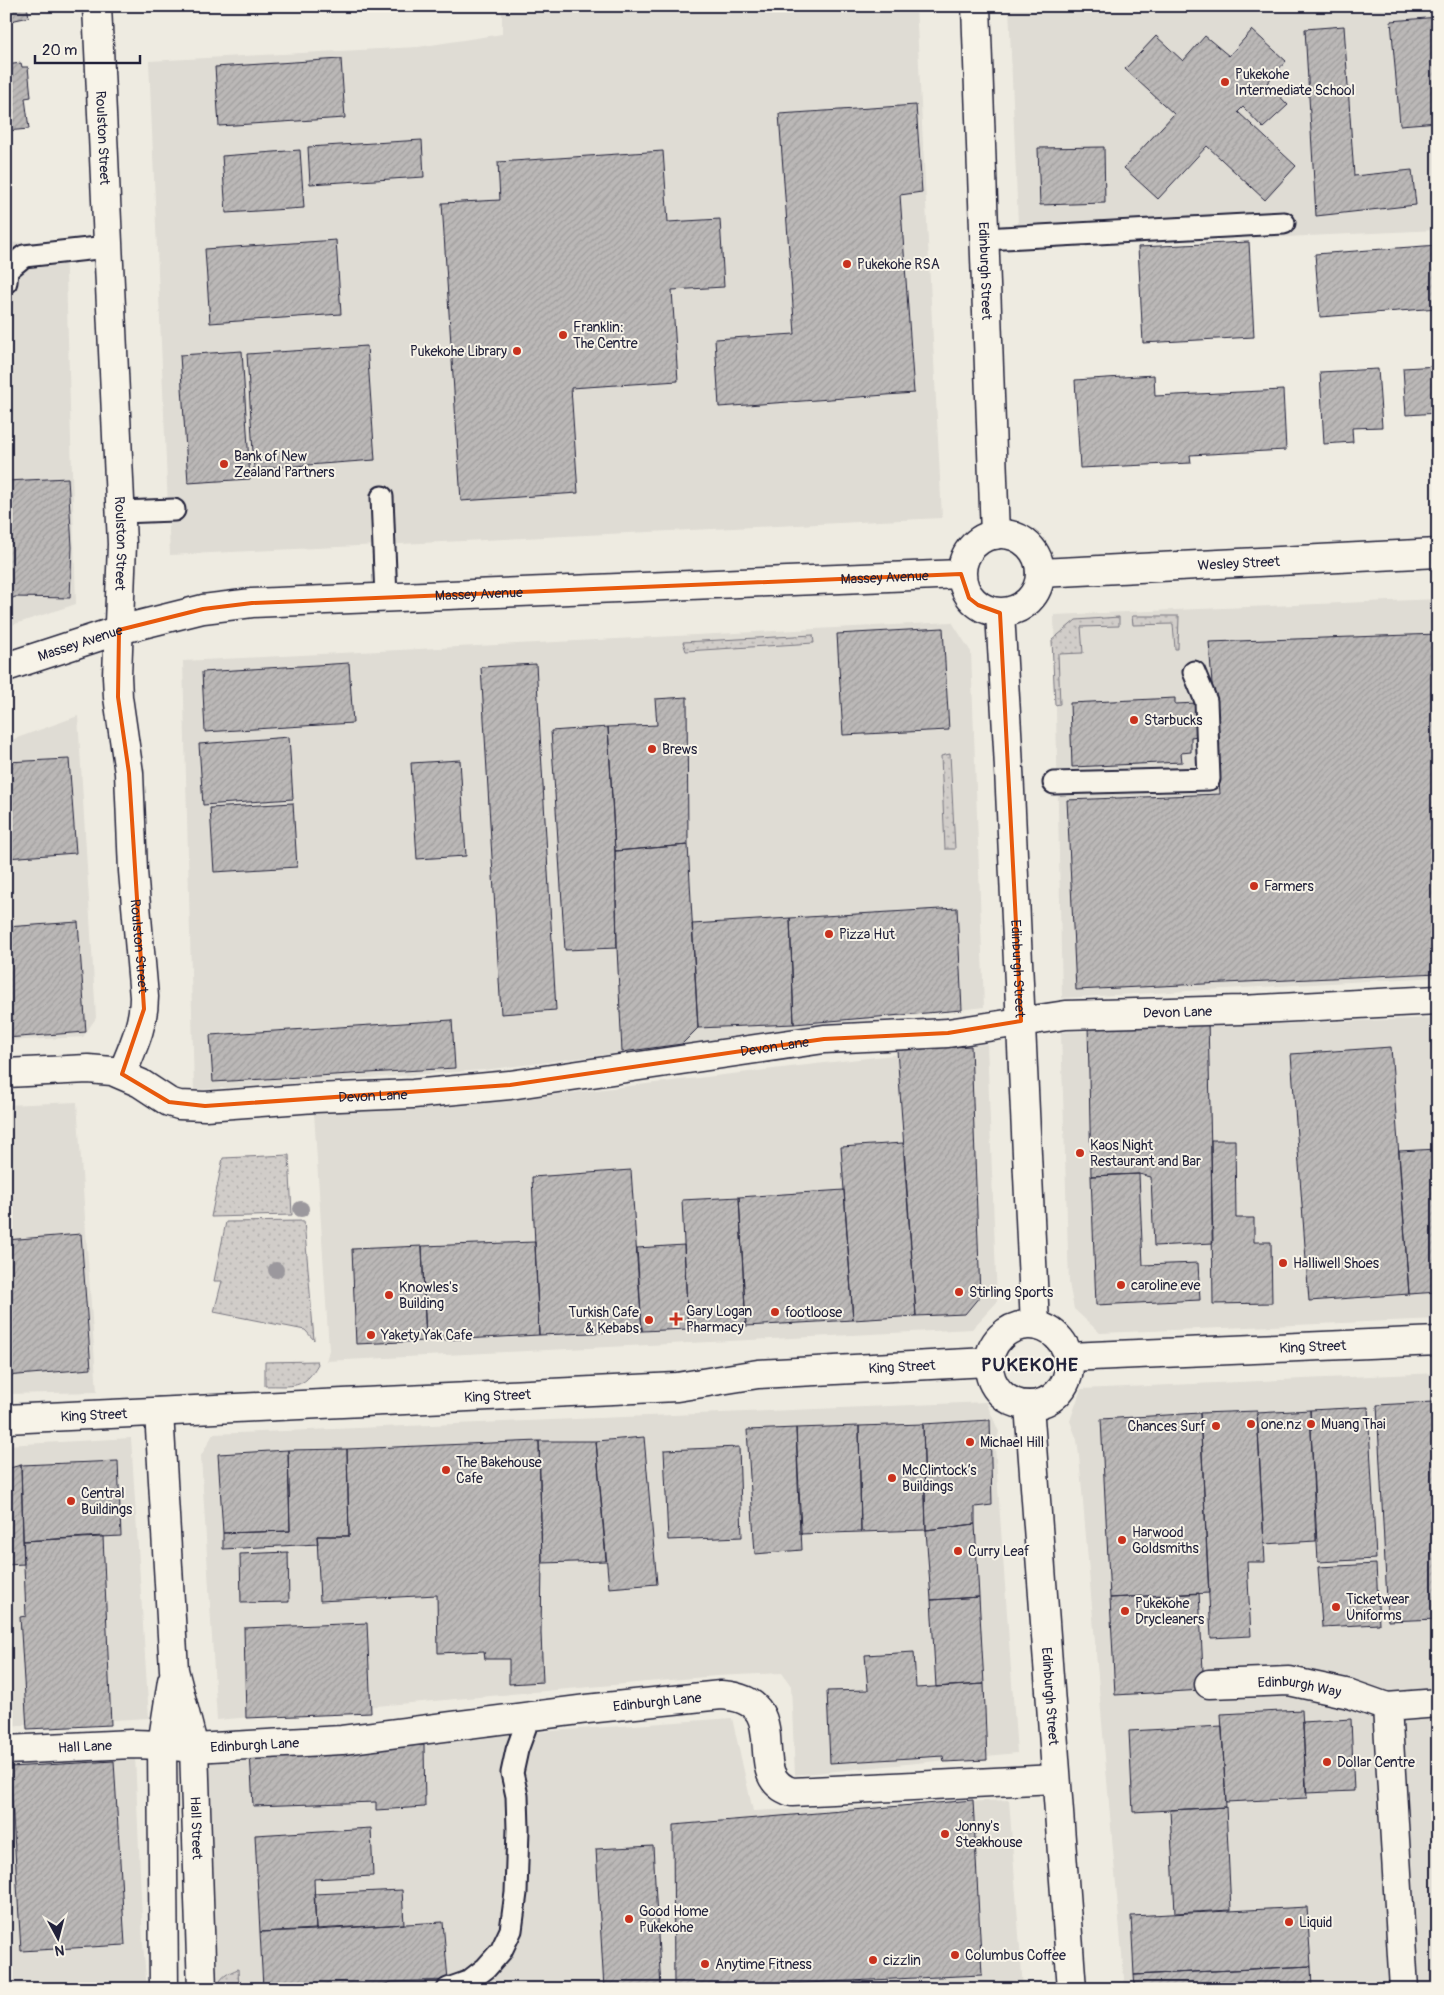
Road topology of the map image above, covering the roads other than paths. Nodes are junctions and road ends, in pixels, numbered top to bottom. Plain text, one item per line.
1 (96, 6) edge
2 (976, 6) edge
3 (1284, 223) dead end
4 (984, 239) junction
5 (107, 247) junction
6 (6, 282) edge
7 (382, 497) dead end
8 (174, 510) dead end
9 (121, 512) junction
10 (995, 534) junction
11 (1438, 553) edge
12 (1040, 573) junction
13 (961, 574) junction
14 (386, 598) junction
15 (1000, 613) junction
16 (119, 630) junction
17 (6, 667) edge
18 (1194, 672) dead end
19 (1054, 783) dead end
20 (1438, 1000) edge
21 (1021, 1022) junction
22 (6, 1073) edge
23 (122, 1074) junction
24 (1035, 1325) junction
25 (1438, 1341) edge
26 (1068, 1357) junction
27 (988, 1362) junction
28 (1029, 1405) junction
29 (158, 1412) junction
30 (6, 1419) edge
31 (174, 1670) junction
32 (1209, 1684) dead end
33 (1438, 1704) edge
34 (1387, 1707) junction
35 (529, 1716) junction
36 (162, 1745) junction
37 (194, 1748) junction
38 (6, 1750) edge
39 (1055, 1779) junction
40 (164, 1989) edge
41 (202, 1989) edge
42 (448, 1989) edge
43 (1072, 1989) edge
44 (1404, 1989) edge

1 - 5 street, Roulston Street
2 - 4 street, Edinburgh Street
3 - 4 lane
4 - 10 street, Edinburgh Street
5 - 6 lane
5 - 9 street, Roulston Street
7 - 14 lane
8 - 9 lane
9 - 16 street, Roulston Street
10 - 12 street
10 - 13 street
11 - 12 street, Wesley Street
12 - 15 street
13 - 14 street, Massey Avenue
13 - 15 street
14 - 16 street, Massey Avenue
15 - 21 street, Edinburgh Street
16 - 17 street, Massey Avenue
16 - 23 street, Roulston Street
18 - 19 lane
20 - 21 street, Devon Lane
21 - 23 street, Devon Lane
21 - 24 street, Edinburgh Street
22 - 23 street
24 - 26 street
24 - 27 street
25 - 26 street, King Street
26 - 28 street
27 - 28 street
27 - 29 street, King Street
28 - 39 street, Edinburgh Street
29 - 30 street, King Street
29 - 31 street, Hall Street
31 - 36 street, Hall Street
31 - 37 street, Hall Street
32 - 34 street, Edinburgh Way
33 - 34 street
34 - 44 street
35 - 37 street, Edinburgh Lane
35 - 39 street, Edinburgh Lane
35 - 42 lane
36 - 37 street, Edinburgh Lane
36 - 38 street, Hall Lane
36 - 40 street, Hall Street
37 - 41 street, Hall Street
39 - 43 street, Edinburgh Street

